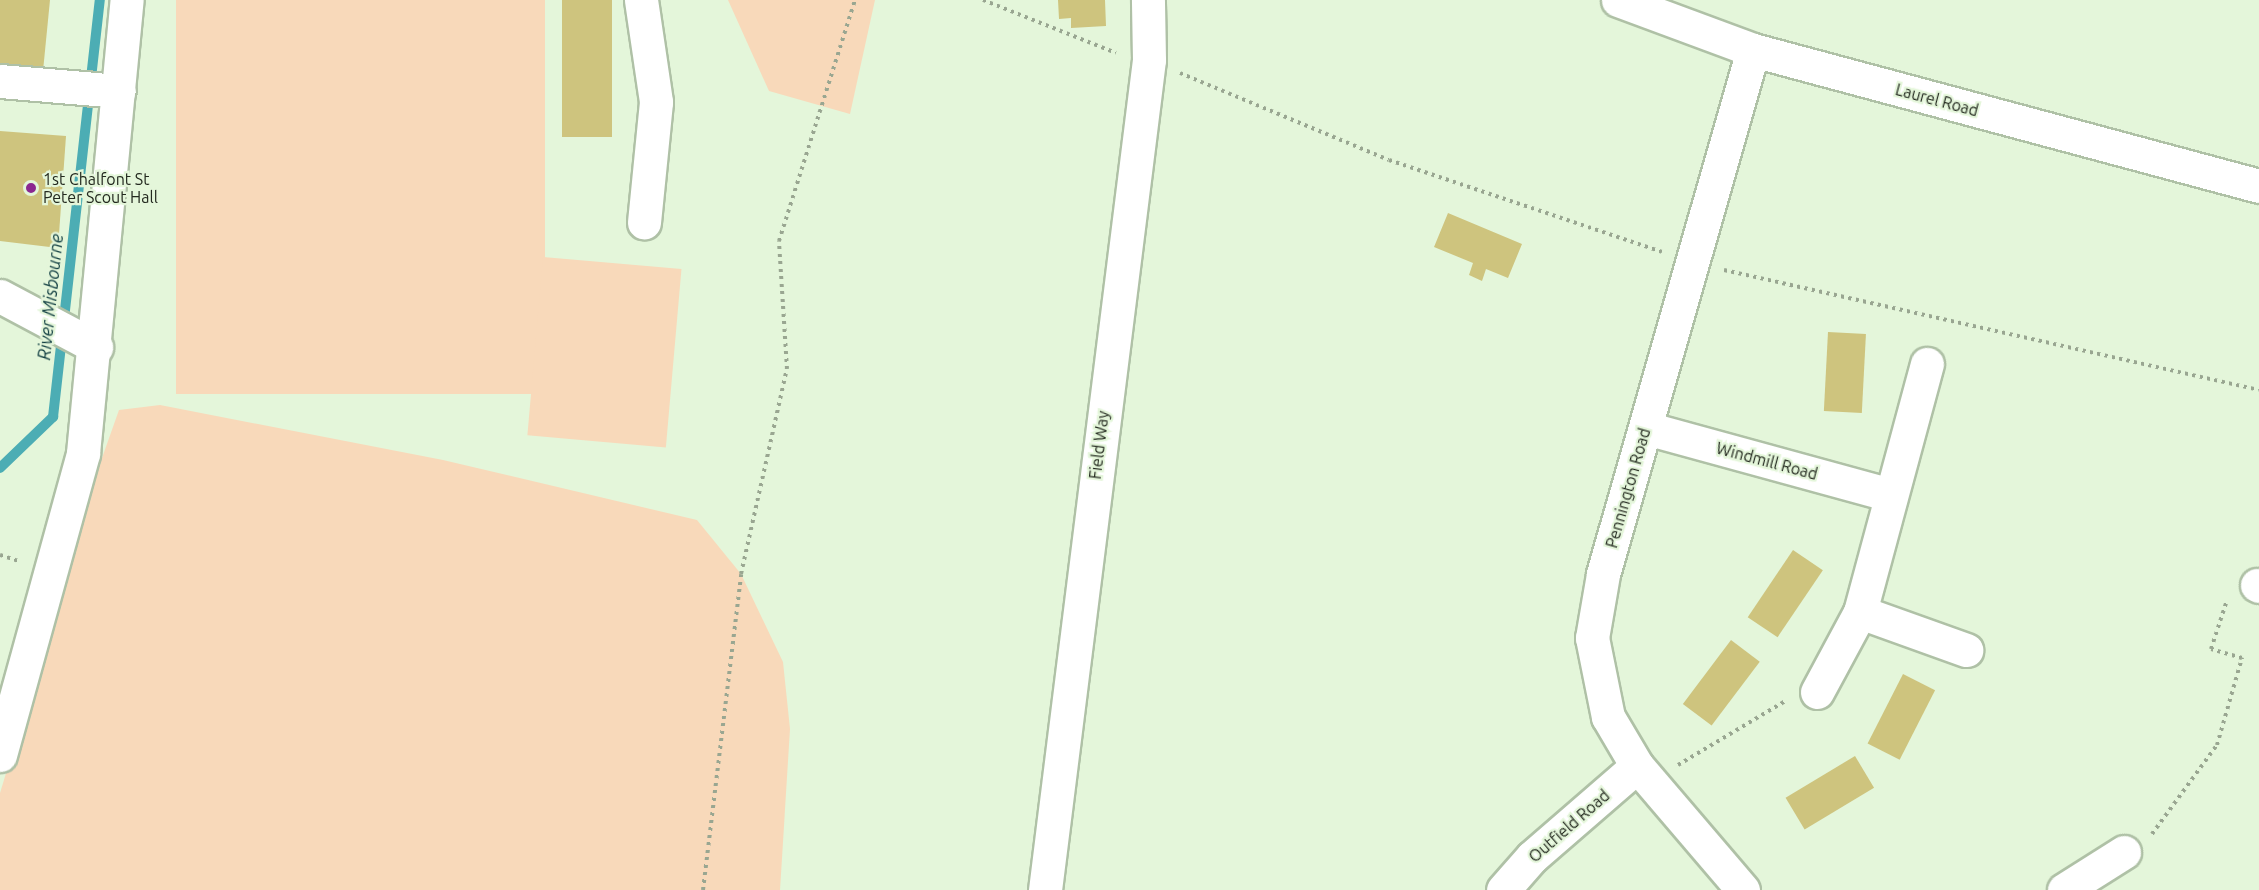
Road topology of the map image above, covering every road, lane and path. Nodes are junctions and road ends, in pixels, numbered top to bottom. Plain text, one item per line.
1 (127, 0) edge
2 (641, 0) edge
3 (855, 0) edge
4 (983, 0) edge
5 (1148, 0) edge
6 (1618, 0) edge
7 (1753, 50) junction
8 (1149, 60) junction
9 (0, 81) edge
10 (98, 88) junction
11 (2259, 186) edge
12 (644, 222) dead end
13 (1690, 260) junction
14 (0, 296) edge
15 (74, 336) junction
16 (1927, 364) dead end
17 (2259, 390) edge
18 (1646, 428) junction
19 (1888, 494) junction
20 (2258, 585) edge
21 (1860, 612) junction
22 (1966, 650) dead end
23 (1817, 692) joint
24 (0, 756) edge
25 (1644, 775) junction
26 (2124, 852) joint
27 (703, 890) edge
28 (1045, 890) edge
29 (1503, 890) edge
30 (1743, 890) edge
31 (2064, 890) edge

1 - 10 street
2 - 12 street
3 - 27 path
4 - 8 path
5 - 8 street, Field Way
6 - 7 street, Laurel Road
7 - 11 street, Laurel Road
7 - 13 street, Pennington Road
8 - 13 path
8 - 28 street, Field Way
9 - 10 street
10 - 15 street
13 - 17 path
13 - 18 street, Pennington Road
14 - 15 street
15 - 24 street
16 - 19 street
18 - 19 street, Windmill Road
18 - 25 street, Pennington Road
19 - 21 street
20 - 26 path
21 - 22 street
21 - 23 street
23 - 25 path
25 - 29 street, Outfield Road
25 - 30 street, Pennington Road
26 - 31 street

